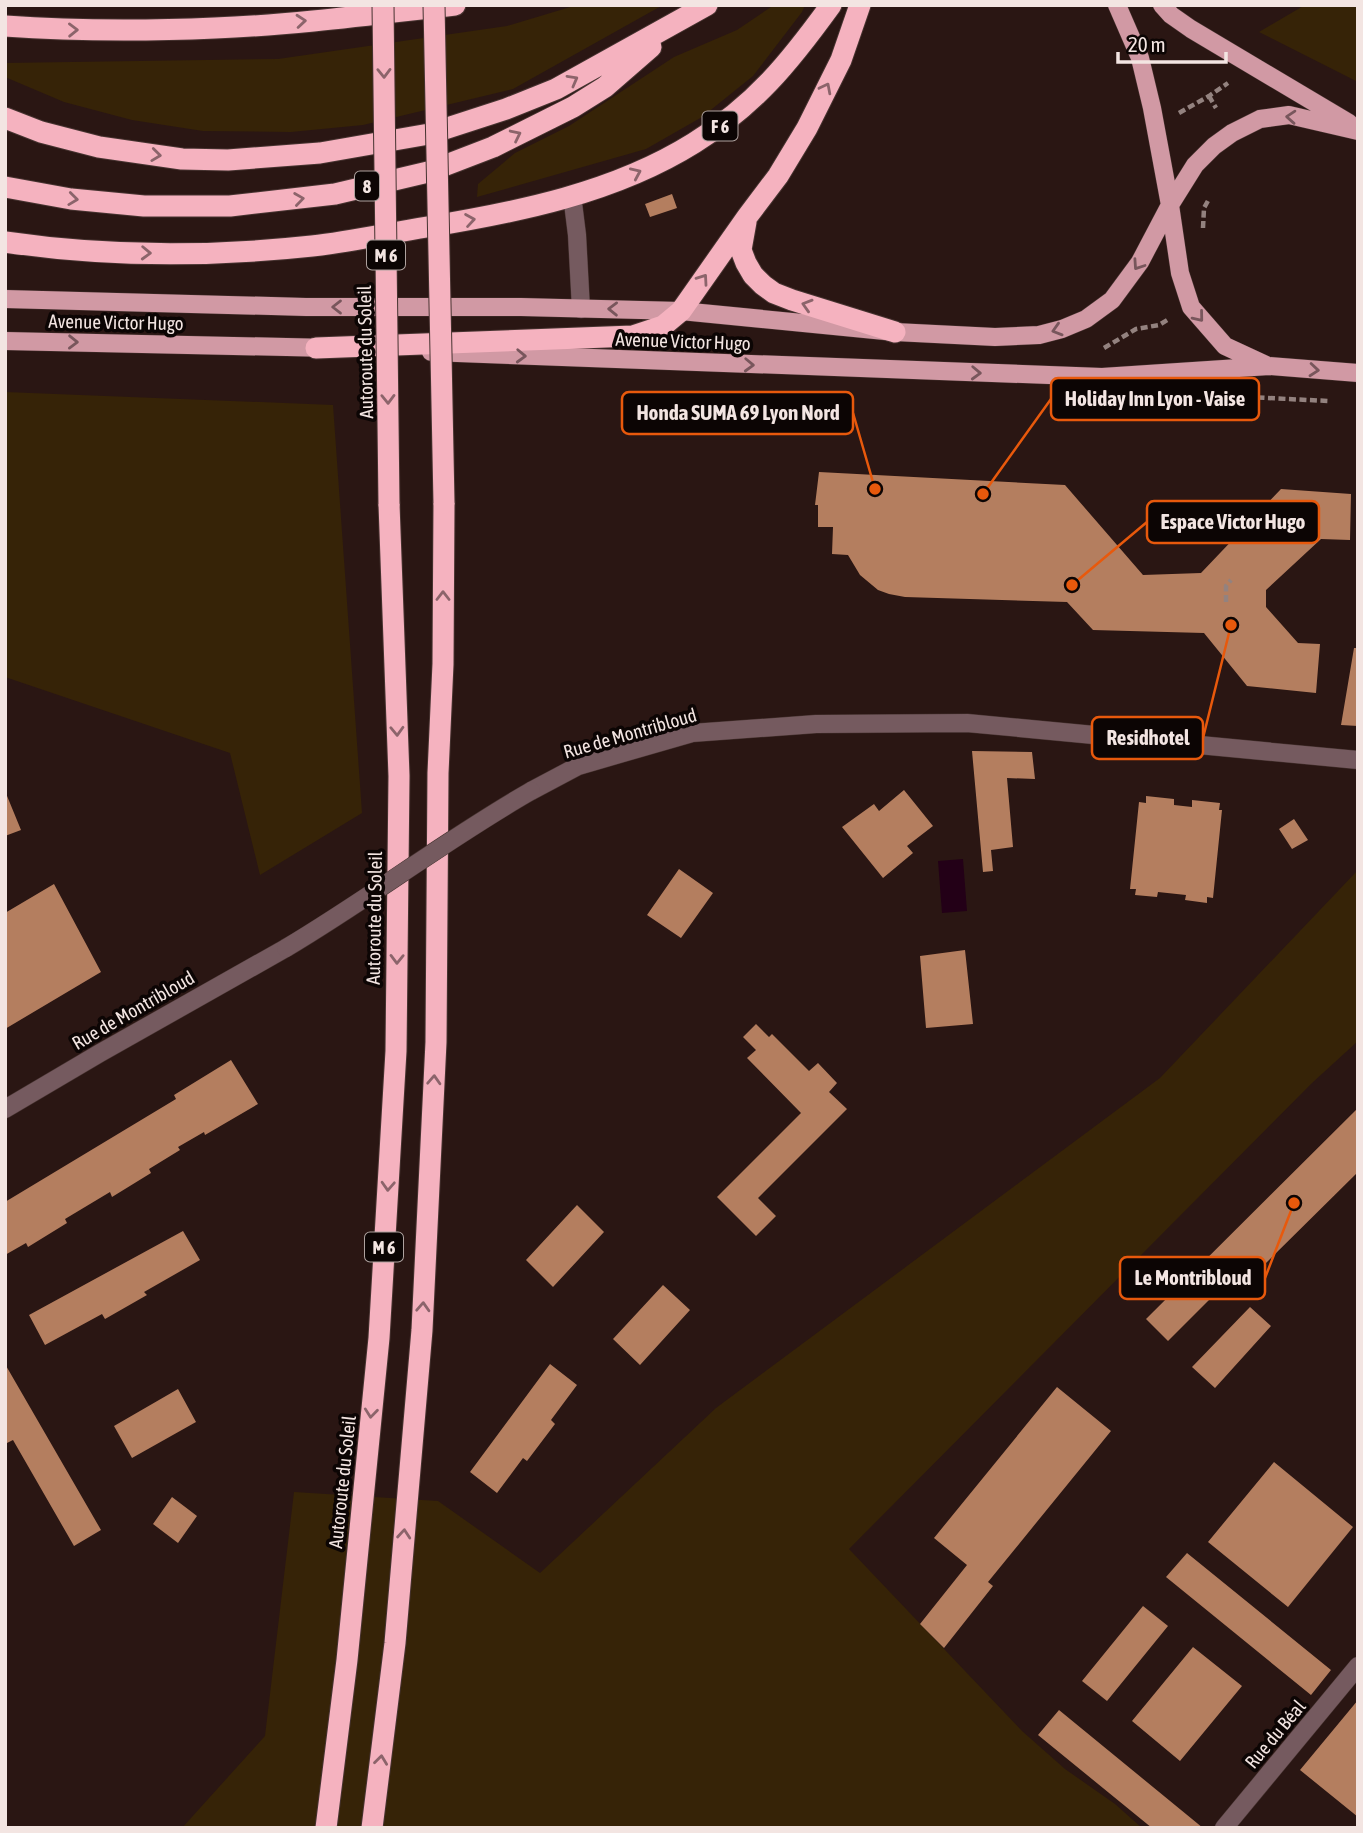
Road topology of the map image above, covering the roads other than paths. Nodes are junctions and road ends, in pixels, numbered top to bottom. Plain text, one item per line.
1 (383, 5) edge
2 (434, 5) edge
3 (455, 5) edge
4 (707, 5) edge
5 (831, 5) edge
6 (860, 5) edge
7 (1117, 5) edge
8 (1163, 5) edge
9 (685, 19) junction
10 (5, 26) edge
11 (5, 118) edge
12 (1358, 130) edge
13 (5, 187) edge
14 (572, 195) junction
15 (1170, 205) junction
16 (747, 217) junction
17 (5, 242) edge
18 (5, 299) edge
19 (581, 309) junction
20 (681, 311) junction
21 (895, 332) junction
22 (5, 341) edge
23 (316, 348) junction
24 (1269, 366) junction
25 (1358, 373) edge
26 (1358, 760) edge
27 (5, 1109) edge
28 (1358, 1666) edge
29 (326, 1828) edge
30 (372, 1828) edge
31 (1224, 1828) edge

1 -> 29 highway, Autoroute du Soleil / M 6, bridge
30 -> 2 highway, M 6, bridge
10 -> 3 highway
4 - 9 highway
14 -> 5 highway, F 6
16 -> 6 highway
7 - 15 main road
8 - 12 main road
11 -> 9 highway
13 -> 9 highway, 8
12 -> 15 main road, Avenue Victor Hugo
17 -> 14 highway
14 - 19 street
15 -> 21 main road, Avenue Victor Hugo
15 -> 24 main road
20 -> 16 highway
21 -> 16 highway
19 -> 18 main road, Avenue Victor Hugo
20 -> 19 main road, Avenue Victor Hugo
20 - 21 main road, Avenue Victor Hugo
20 - 23 highway
22 -> 23 main road, Avenue Victor Hugo
23 -> 24 main road, Avenue Victor Hugo
24 -> 25 main road, Avenue Victor Hugo
26 - 27 street, Rue de Montribloud, bridge
28 - 31 street, Rue du Béal

